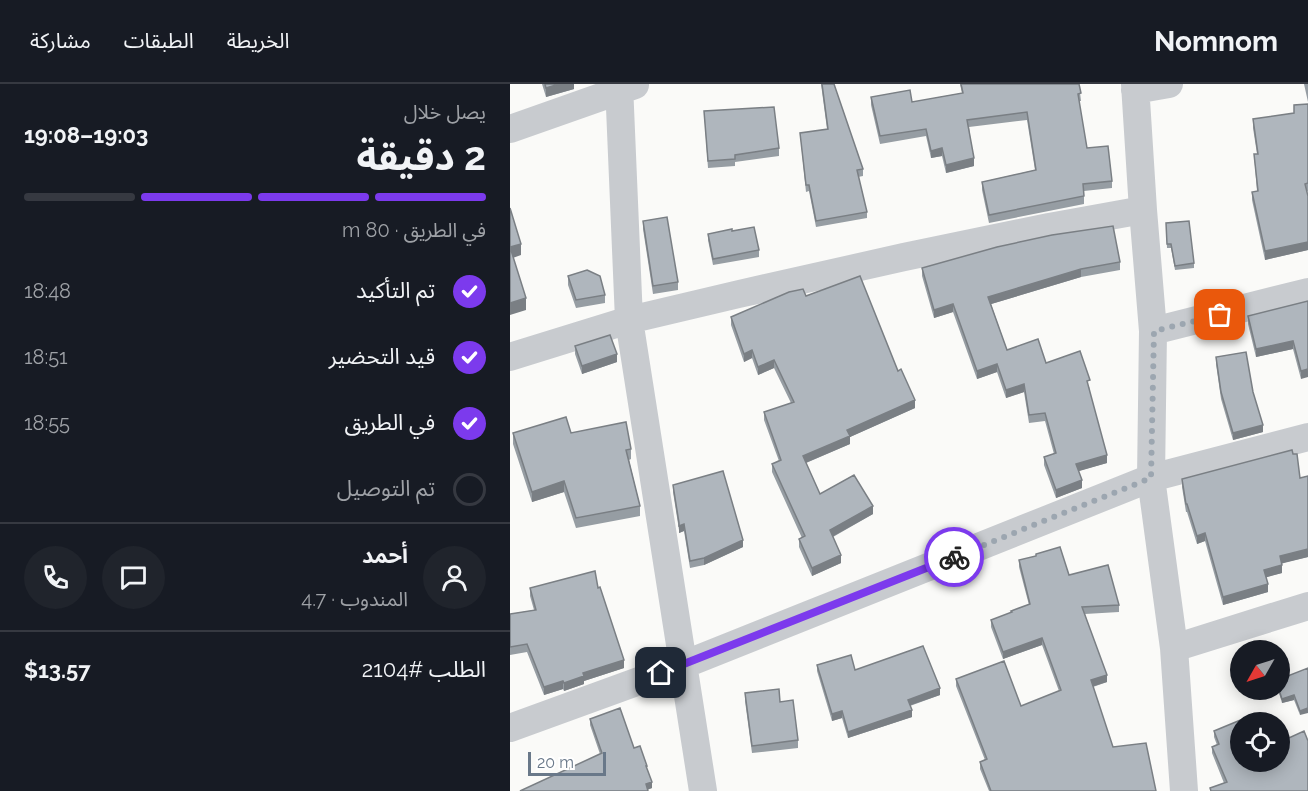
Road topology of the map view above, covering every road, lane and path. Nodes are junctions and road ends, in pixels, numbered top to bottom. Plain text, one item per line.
1 (1169, 84) edge
2 (625, 86) edge
3 (1135, 87) edge
4 (510, 129) edge
5 (1143, 210) junction
6 (1308, 292) edge
7 (629, 320) junction
8 (1154, 331) junction
9 (510, 357) edge
10 (1308, 437) edge
11 (1151, 478) junction
12 (1308, 606) edge
13 (1174, 648) junction
14 (683, 664) junction
15 (510, 728) edge
16 (703, 791) edge
17 (1184, 791) edge

1 - 3 street
2 - 4 street
2 - 7 street
3 - 5 street
5 - 7 street
5 - 8 street
6 - 8 street
7 - 9 street
7 - 14 street
8 - 11 street
10 - 11 street
11 - 13 street
11 - 14 street
12 - 13 street
13 - 17 street
14 - 15 street
14 - 16 street

